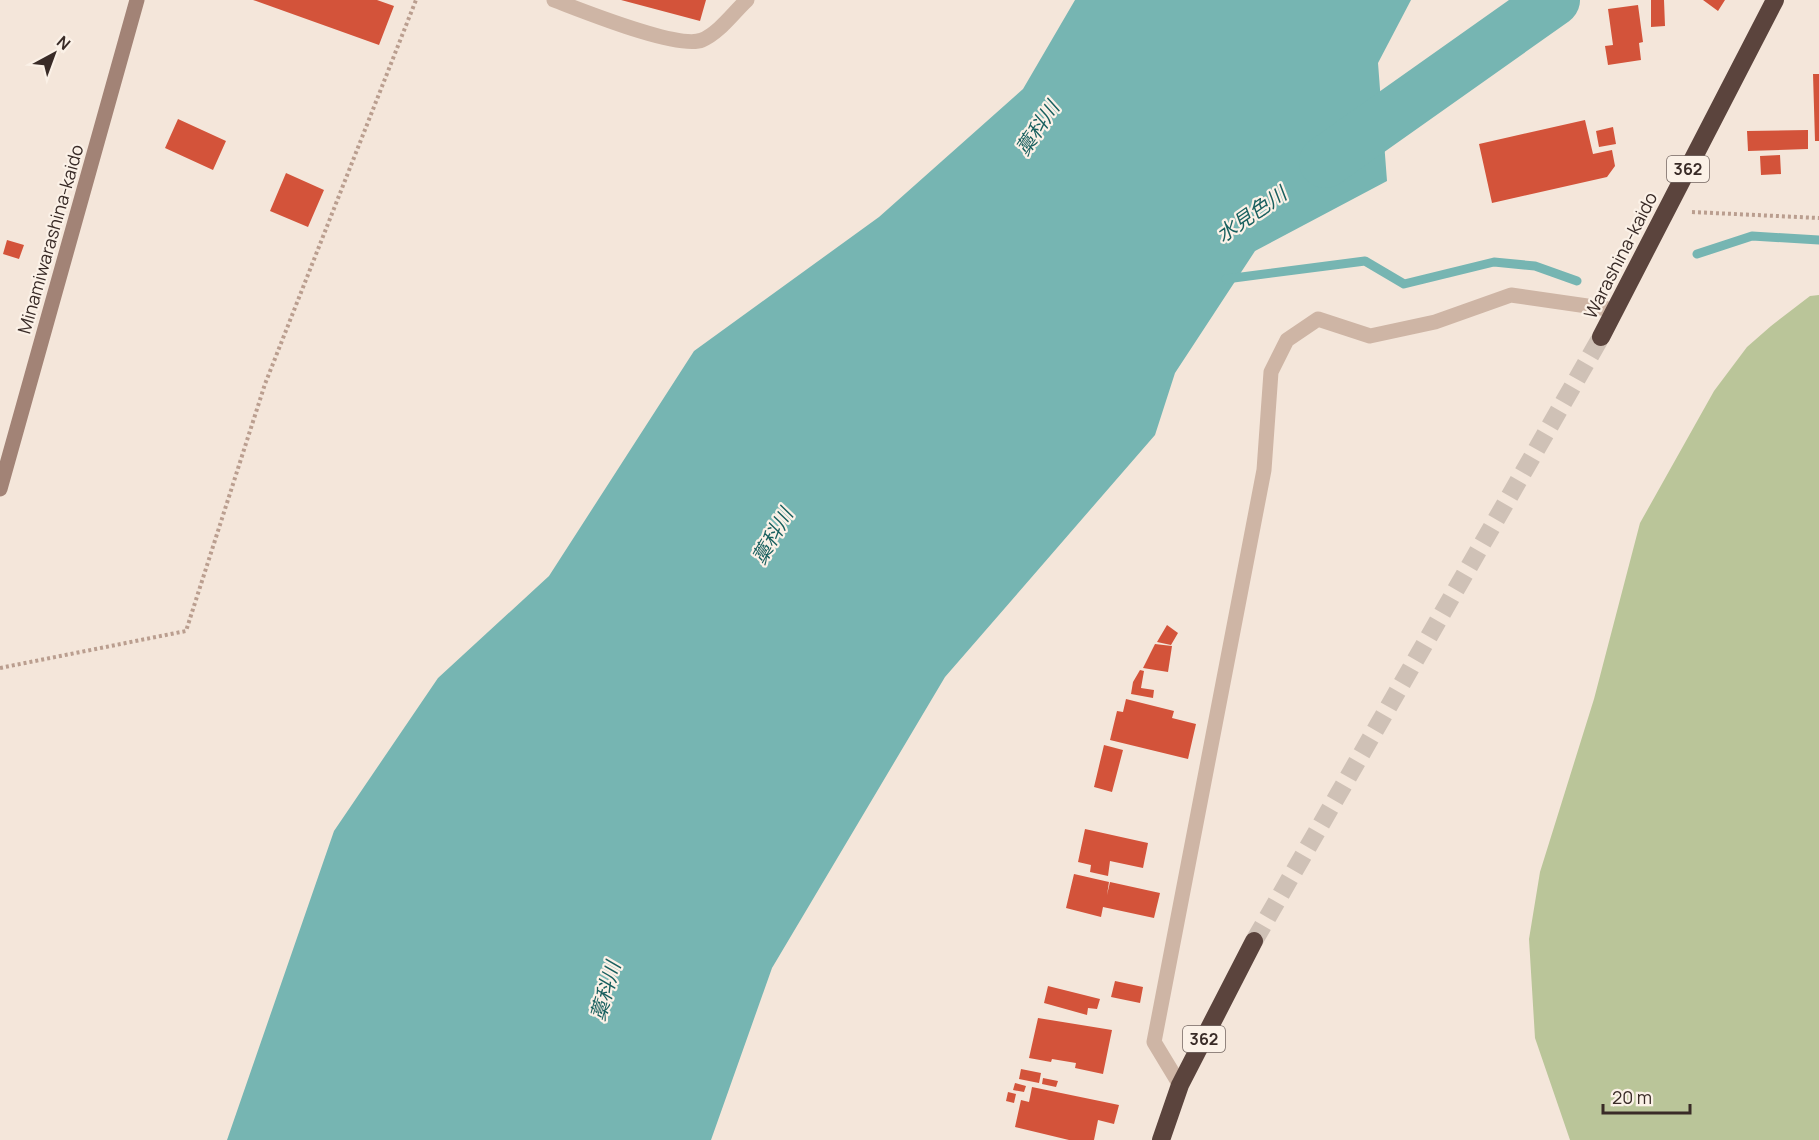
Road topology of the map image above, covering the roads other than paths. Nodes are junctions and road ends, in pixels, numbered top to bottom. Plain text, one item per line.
1 (137, 0) edge
2 (554, 0) edge
3 (747, 0) edge
4 (1775, 0) edge
5 (1615, 310) junction
6 (1601, 337) tunnel mouth
7 (0, 489) edge
8 (1254, 941) tunnel mouth
9 (1180, 1085) junction
10 (1161, 1140) edge

1 - 7 main road, Minamiwarashina-kaido
2 - 3 street
4 - 5 highway, Warashina-kaido / 362
5 - 6 highway, Warashina-kaido / 362
5 - 9 street
8 - 9 highway, 362
9 - 10 highway, 362

